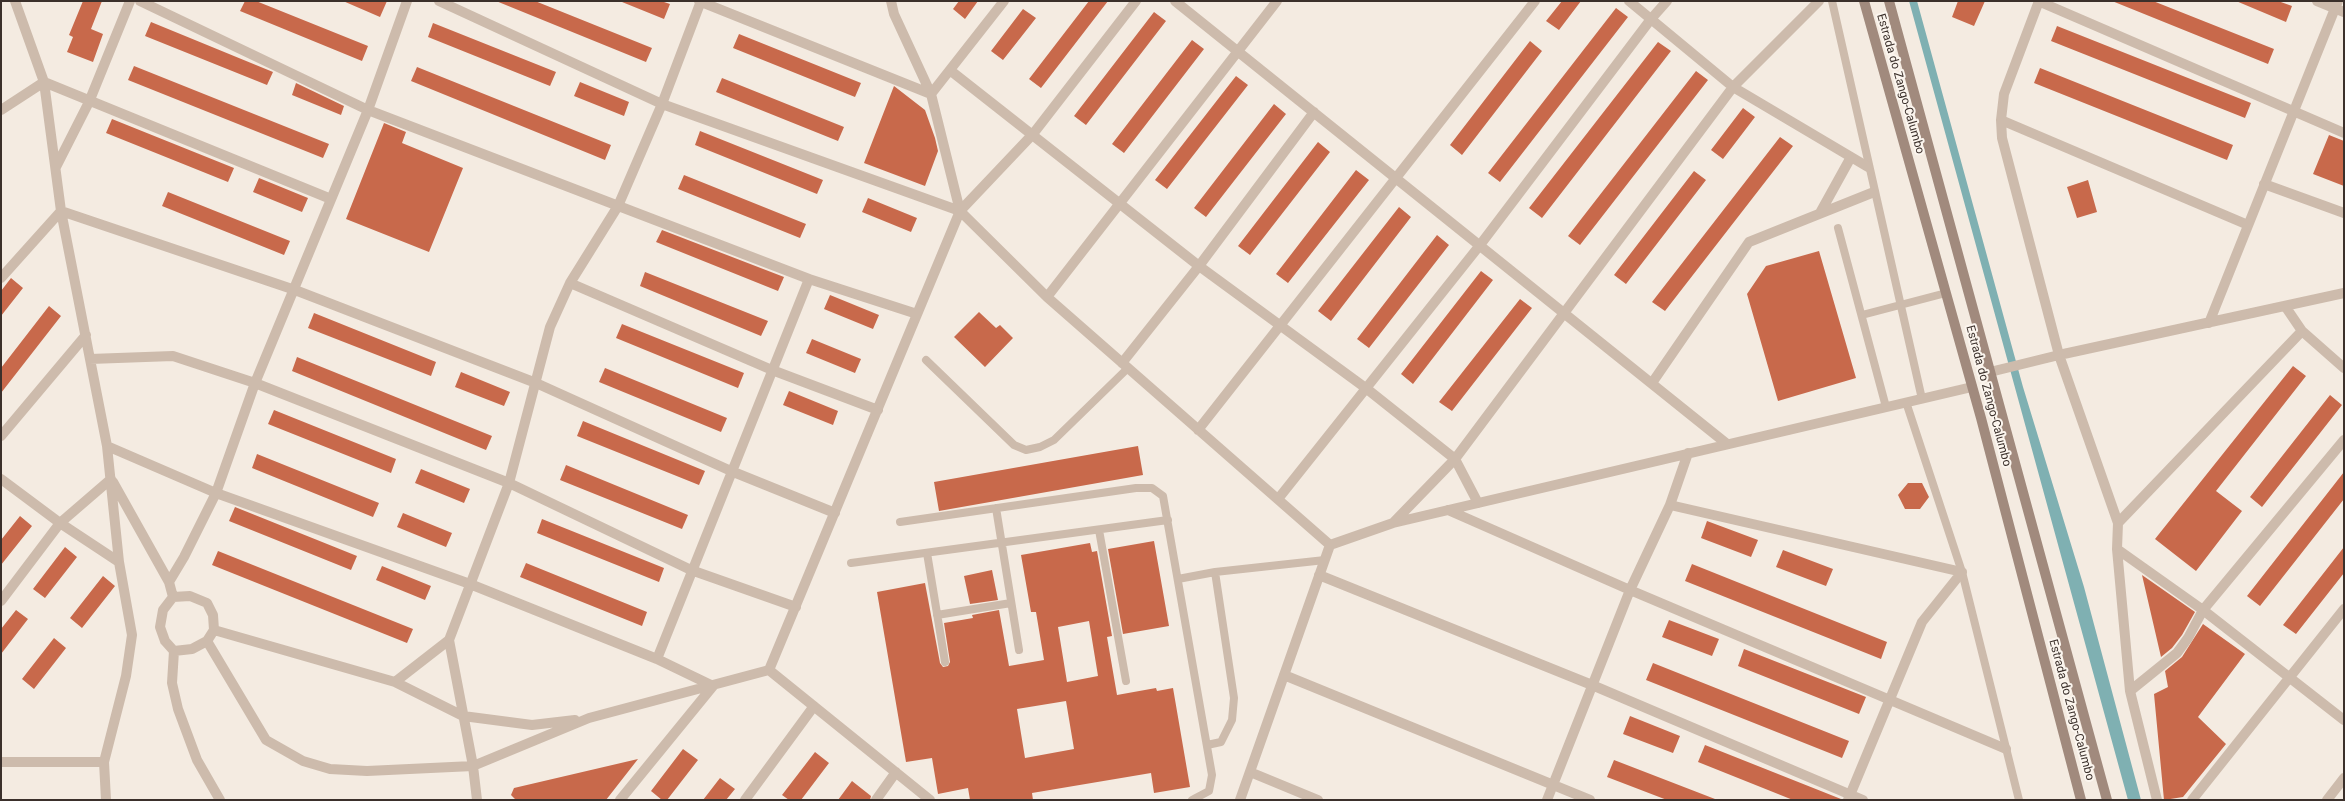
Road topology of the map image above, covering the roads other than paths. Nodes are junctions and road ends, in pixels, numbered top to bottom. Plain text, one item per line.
1 (15, 1) edge
2 (130, 1) edge
3 (140, 1) edge
4 (407, 1) edge
5 (439, 1) edge
6 (700, 1) edge
7 (891, 1) edge
8 (1004, 1) edge
9 (1136, 1) edge
10 (1175, 1) edge
11 (1277, 1) edge
12 (1535, 1) edge
13 (1629, 1) edge
14 (1667, 1) edge
15 (1819, 1) edge
16 (1832, 1) edge
17 (1864, 1) edge
18 (1889, 1) edge
19 (2039, 1) edge
20 (2317, 1) edge
21 (2339, 7) edge
22 (1651, 19) junction
23 (1238, 51) junction
24 (951, 71) junction
25 (44, 82) junction
26 (1733, 87) junction
27 (931, 94) junction
28 (89, 102) junction
29 (662, 104) junction
30 (1, 110) edge
31 (368, 110) junction
32 (1314, 112) junction
33 (2293, 113) junction
34 (2001, 120) junction
35 (2344, 133) edge
36 (1033, 134) junction
37 (1851, 157) junction
38 (56, 167) junction
39 (1868, 167) junction
40 (1397, 179) junction
41 (2264, 184) junction
42 (1874, 192) junction
43 (331, 199) junction
44 (1119, 204) junction
45 (618, 206) junction
46 (61, 211) junction
47 (960, 211) junction
48 (2344, 212) edge
49 (1820, 213) junction
50 (2248, 225) junction
51 (1838, 228) dead end
52 (1480, 245) junction
53 (1199, 266) junction
54 (1, 278) edge
55 (809, 280) junction
56 (570, 283) junction
57 (295, 290) junction
58 (1946, 293) junction
59 (2344, 293) edge
60 (1047, 297) junction
61 (1900, 305) junction
62 (2284, 306) junction
63 (1564, 312) junction
64 (918, 314) junction
65 (1862, 314) junction
66 (2209, 323) junction
67 (1278, 325) junction
68 (2302, 331) junction
69 (86, 335) junction
70 (2059, 355) junction
71 (90, 359) junction
72 (926, 360) dead end
73 (1125, 365) junction
74 (2344, 368) edge
75 (772, 370) junction
76 (1990, 372) junction
77 (255, 383) junction
78 (536, 383) junction
79 (1652, 383) junction
80 (1972, 387) junction
81 (1366, 389) junction
82 (1922, 398) junction
83 (1906, 402) junction
84 (1886, 407) junction
85 (878, 410) junction
86 (1198, 430) junction
87 (1, 436) edge
88 (2344, 440) edge
89 (1727, 444) junction
90 (107, 446) junction
91 (1688, 453) junction
92 (1456, 459) junction
93 (731, 471) junction
94 (1, 479) edge
95 (111, 479) junction
96 (509, 483) junction
97 (216, 493) junction
98 (1278, 499) junction
99 (1478, 503) junction
100 (1670, 505) junction
101 (996, 508) junction
102 (1448, 510) junction
103 (835, 513) junction
104 (1168, 520) junction
105 (900, 522) dead end
106 (60, 523) junction
107 (1393, 523) junction
108 (2118, 523) junction
109 (1099, 530) junction
110 (1001, 543) junction
111 (1330, 545) junction
112 (2117, 549) junction
113 (927, 553) junction
114 (1324, 560) junction
115 (119, 562) junction
116 (851, 563) dead end
117 (691, 570) junction
118 (1215, 572) junction
119 (1962, 572) junction
120 (1319, 575) junction
121 (1178, 579) junction
122 (169, 582) junction
123 (470, 584) junction
124 (1630, 590) junction
125 (173, 597) junction
126 (1, 601) edge
127 (1011, 603) junction
128 (796, 607) junction
129 (2344, 609) edge
130 (2203, 610) junction
131 (937, 615) junction
132 (214, 630) junction
133 (449, 640) junction
134 (206, 641) junction
135 (1019, 650) dead end
136 (174, 651) junction
137 (657, 659) junction
138 (945, 662) dead end
139 (769, 670) junction
140 (1284, 675) junction
141 (2290, 676) junction
142 (1126, 680) dead end
143 (395, 682) junction
144 (713, 686) junction
145 (1592, 686) junction
146 (2130, 691) junction
147 (1888, 700) junction
148 (814, 706) junction
149 (463, 716) junction
150 (589, 718) junction
151 (2344, 720) edge
152 (1207, 745) junction
153 (2006, 749) junction
154 (1, 762) edge
155 (104, 762) junction
156 (473, 766) junction
157 (896, 772) junction
158 (1250, 772) junction
159 (2344, 778) edge
160 (1553, 784) junction
161 (1849, 798) edge
162 (106, 800) edge
163 (220, 800) edge
164 (476, 800) edge
165 (620, 800) edge
166 (744, 800) edge
167 (876, 800) edge
168 (930, 800) edge
169 (1192, 800) edge
170 (1240, 800) edge
171 (1318, 800) edge
172 (1547, 800) edge
173 (1590, 800) edge
174 (1863, 800) edge
175 (2019, 800) edge
176 (2081, 800) edge
177 (2107, 800) edge
178 (2157, 800) edge
179 (2192, 800) edge
180 (2327, 800) edge

1 - 25 street
2 - 28 street
3 - 31 street
4 - 31 street
5 - 29 street
6 - 27 street
6 - 29 street
7 - 27 street
8 - 24 street
9 - 36 street
10 - 23 street
11 - 23 street
12 - 40 street
13 - 22 street
14 - 22 street
15 - 26 street
16 - 39 lane
17 - 58 main road, Estrada do Zango-Calumbo
18 - 76 main road, Estrada do Zango-Calumbo
19 - 33 street
19 - 34 street
20 - 21 street
21 - 33 street
22 - 26 street
22 - 52 street
23 - 32 street
23 - 44 street
24 - 27 street
24 - 36 street
25 - 28 street
25 - 30 street
25 - 38 street
26 - 37 street
26 - 63 street
27 - 47 street
28 - 38 street
28 - 43 street
29 - 45 street
29 - 47 street
31 - 43 street
31 - 45 street
32 - 40 street
32 - 53 street
33 - 35 street
33 - 41 street
34 - 50 street
34 - 70 street
36 - 44 street
36 - 47 street
37 - 39 street
37 - 49 street
38 - 46 street
39 - 42 lane
40 - 52 street
40 - 67 street
41 - 48 street
41 - 50 street
42 - 49 street
42 - 61 lane
43 - 57 street
44 - 53 street
44 - 60 street
45 - 55 street
45 - 56 street
46 - 54 street
46 - 57 street
46 - 69 street
47 - 60 street
47 - 64 street
49 - 79 street
50 - 66 street
51 - 65 lane
52 - 63 street
52 - 81 street
53 - 67 street
53 - 73 street
55 - 64 street
55 - 75 street
56 - 75 street
56 - 78 street
57 - 77 street
57 - 78 street
58 - 61 lane
58 - 80 main road, Estrada do Zango-Calumbo
59 - 62 street
60 - 73 street
61 - 65 lane
61 - 82 lane
62 - 66 street
62 - 68 street
63 - 79 street
63 - 92 street
64 - 85 street
65 - 84 lane
66 - 70 street
67 - 81 street
67 - 86 street
68 - 74 street
68 - 108 street
69 - 71 street
69 - 87 street
70 - 76 street
70 - 108 street
71 - 77 street
71 - 90 street
72 - 73 lane
73 - 86 street
75 - 85 street
75 - 93 street
76 - 177 main road, Estrada do Zango-Calumbo
77 - 96 street
77 - 97 street
78 - 93 street
78 - 96 street
79 - 89 street
80 - 82 street
80 - 176 main road, Estrada do Zango-Calumbo
81 - 92 street
81 - 98 street
82 - 83 street
83 - 84 street
83 - 119 lane
84 - 89 street
85 - 103 street
86 - 98 street
88 - 130 street
89 - 91 street
90 - 95 street
90 - 97 street
91 - 99 street
91 - 100 street
92 - 99 street
92 - 107 street
93 - 103 street
93 - 117 street
94 - 106 street
95 - 106 street
95 - 115 street
95 - 122 street
96 - 117 street
96 - 123 street
97 - 122 street
97 - 123 street
98 - 111 street
99 - 102 street
100 - 119 street
100 - 124 street
101 - 104 lane
101 - 105 lane
101 - 110 lane
102 - 107 street
102 - 124 street
103 - 128 street
104 - 109 lane
104 - 121 lane
106 - 115 street
106 - 126 street
107 - 111 street
108 - 112 street
109 - 110 lane
109 - 142 lane
110 - 113 lane
110 - 127 lane
111 - 114 street
112 - 130 street
112 - 146 street
113 - 116 lane
113 - 131 lane
114 - 118 lane
114 - 120 street
115 - 155 street
117 - 128 street
117 - 137 street
118 - 121 lane
118 - 152 lane
119 - 147 street
119 - 153 lane
120 - 140 street
120 - 145 street
121 - 152 lane
122 - 125 street
123 - 133 street
123 - 137 street
124 - 145 street
124 - 147 street
125 - 132 street
125 - 136 street
127 - 131 lane
127 - 135 lane
128 - 139 street
129 - 141 street
130 - 141 street
130 - 146 street
131 - 138 lane
132 - 134 street
132 - 143 street
133 - 143 street
133 - 149 street
134 - 136 street
134 - 156 street
136 - 163 street
137 - 144 street
139 - 144 street
139 - 148 street
140 - 158 street
140 - 160 street
141 - 151 street
141 - 179 street
143 - 149 street
144 - 150 street
144 - 165 street
145 - 160 street
145 - 161 street
146 - 178 street
147 - 153 street
147 - 161 street
148 - 157 street
148 - 166 street
149 - 150 street
149 - 156 street
150 - 156 street
152 - 169 lane
153 - 175 lane
154 - 155 street
155 - 162 street
156 - 164 street
157 - 167 street
157 - 168 street
158 - 170 street
158 - 171 street
159 - 180 street
160 - 172 street
160 - 173 street
161 - 174 street

